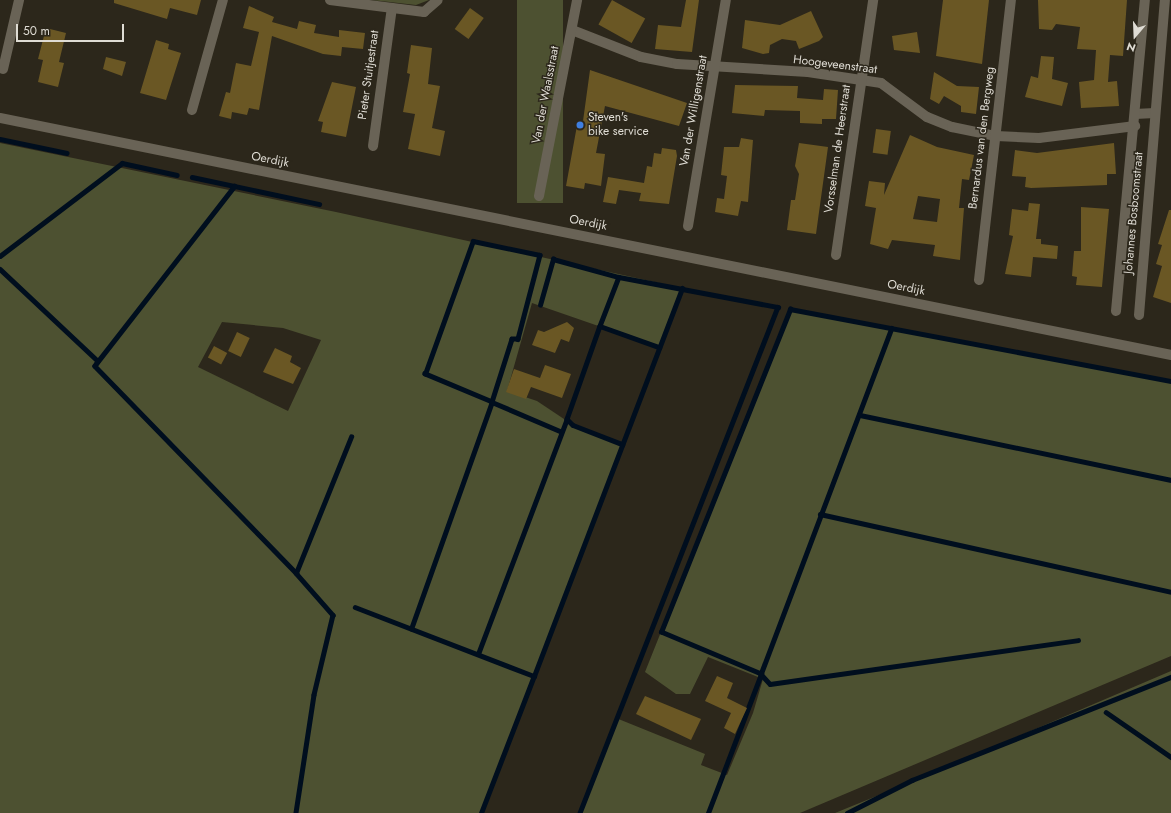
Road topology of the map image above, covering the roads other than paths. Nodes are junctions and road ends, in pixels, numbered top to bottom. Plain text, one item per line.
1 (19, 0) edge
2 (223, 0) edge
3 (330, 0) edge
4 (438, 0) edge
5 (578, 0) edge
6 (726, 0) edge
7 (873, 0) edge
8 (1011, 0) edge
9 (1145, 0) edge
10 (1165, 0) edge
11 (392, 8) junction
12 (572, 30) junction
13 (3, 69) dead end
14 (714, 69) junction
15 (862, 80) junction
16 (192, 110) dead end
17 (1155, 113) junction
18 (1136, 114) junction
19 (0, 118) edge
20 (1135, 126) junction
21 (996, 136) junction
22 (373, 146) dead end
23 (539, 196) dead end
24 (688, 226) dead end
25 (836, 254) dead end
26 (979, 280) dead end
27 (1116, 311) dead end
28 (1139, 315) dead end
29 (1171, 355) edge

1 - 13 street
2 - 16 street
3 - 11 street
4 - 11 street
5 - 12 street, Van der Waalsstraat
6 - 14 street, Van der Willigenstraat
7 - 15 street, Vorsselman de Heerstraat
8 - 21 street, Bernardus van den Bergweg
9 - 18 street, Johannes Bosboomstraat
10 - 17 street, Johannes Bosboomstraat
11 - 22 street, Pieter Stuitjestraat
12 - 14 street, Hoogeveenstraat
12 - 23 street, Van der Waalsstraat
14 - 15 street, Hoogeveenstraat
14 - 24 street, Van der Willigenstraat
15 - 21 street, Hoogeveenstraat
15 - 25 street, Vorsselman de Heerstraat
17 - 18 street
17 - 28 street, Johannes Bosboomstraat
18 - 20 street, Johannes Bosboomstraat
19 - 29 street, Oerdijk
20 - 21 street, Hoogeveenstraat
20 - 27 street, Johannes Bosboomstraat
21 - 26 street, Bernardus van den Bergweg

